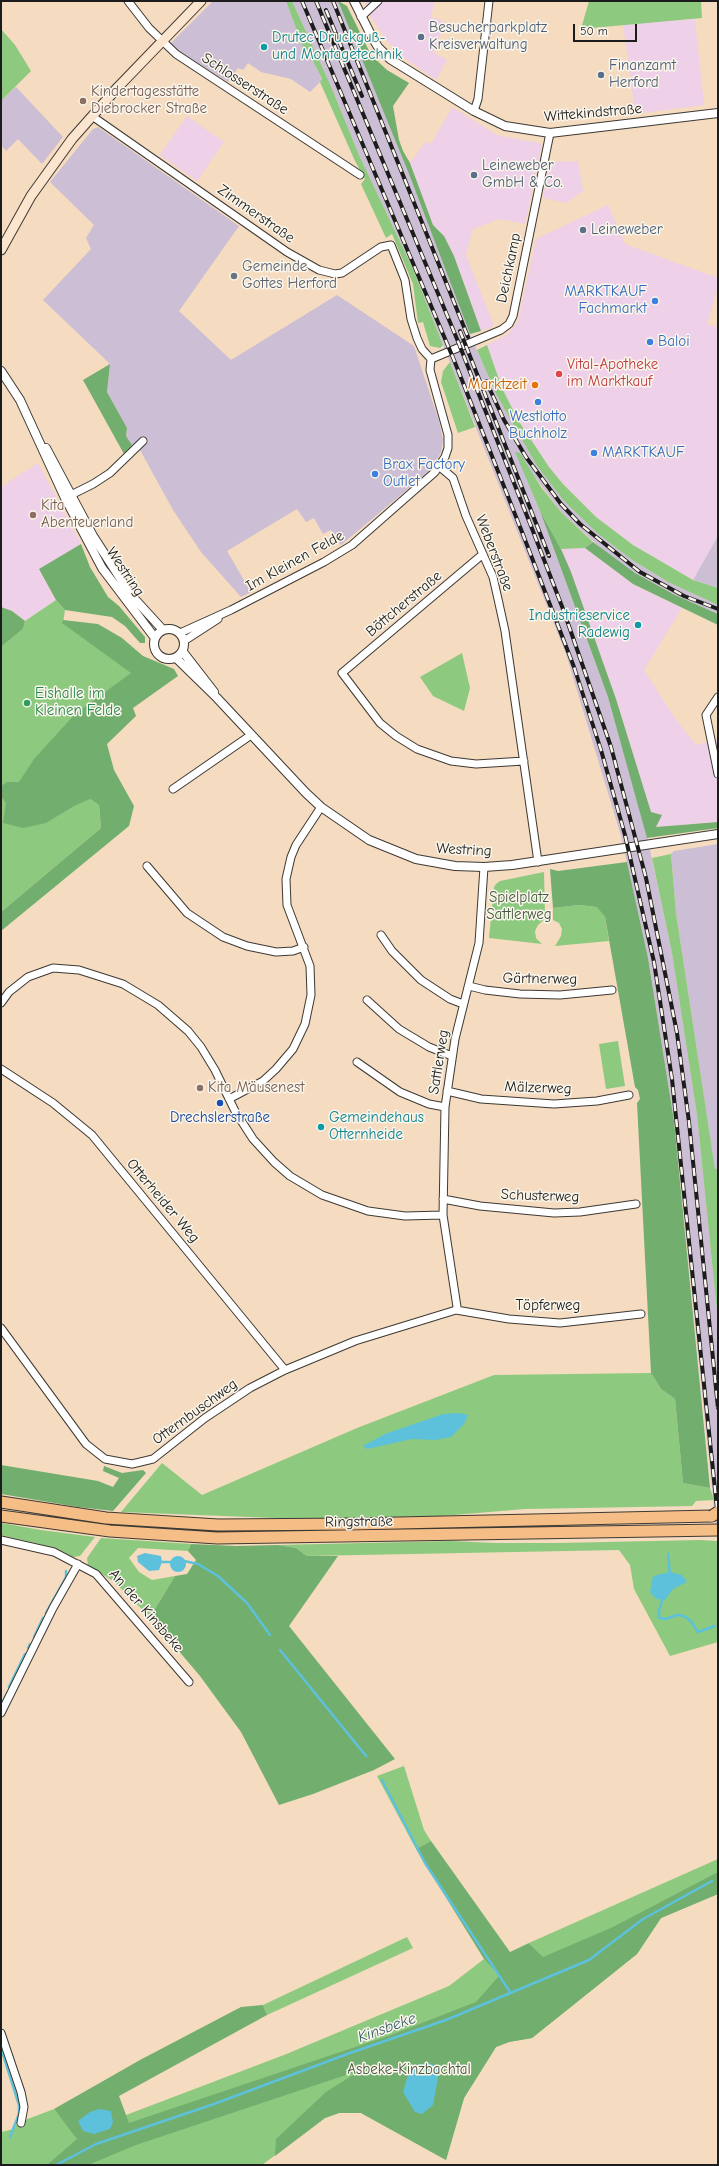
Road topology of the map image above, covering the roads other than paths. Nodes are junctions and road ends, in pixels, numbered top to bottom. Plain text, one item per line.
1 (128, 1) edge
2 (202, 1) edge
3 (354, 1) edge
4 (378, 1) edge
5 (489, 1) edge
6 (361, 17) junction
7 (162, 43) junction
8 (474, 111) junction
9 (718, 112) edge
10 (92, 116) junction
11 (550, 133) junction
12 (360, 175) dead end
13 (1, 250) edge
14 (431, 359) junction
15 (1, 371) edge
16 (143, 441) dead end
17 (440, 467) junction
18 (68, 496) junction
19 (483, 554) junction
20 (231, 610) junction
21 (163, 630) junction
22 (180, 632) junction
23 (155, 638) junction
24 (184, 641) junction
25 (183, 652) junction
26 (176, 658) junction
27 (718, 697) edge
28 (218, 698) junction
29 (252, 736) junction
30 (524, 761) junction
31 (718, 774) edge
32 (173, 790) dead end
33 (321, 807) junction
34 (718, 834) edge
35 (538, 862) junction
36 (147, 866) dead end
37 (484, 867) junction
38 (381, 935) dead end
39 (304, 947) junction
40 (469, 986) junction
41 (612, 990) dead end
42 (367, 1000) dead end
43 (1, 1003) edge
44 (463, 1004) junction
45 (452, 1056) junction
46 (358, 1062) dead end
47 (1, 1069) edge
48 (447, 1091) junction
49 (630, 1095) dead end
50 (229, 1099) junction
51 (445, 1107) junction
52 (443, 1198) junction
53 (636, 1204) dead end
54 (443, 1215) junction
55 (456, 1310) junction
56 (641, 1314) dead end
57 (1, 1328) edge
58 (285, 1370) junction
59 (1, 1502) edge
60 (716, 1515) edge
61 (1, 1516) edge
62 (716, 1530) edge
63 (1, 1540) edge
64 (78, 1564) junction
65 (189, 1682) dead end
66 (1, 1713) edge
67 (1, 2033) edge
68 (21, 2123) dead end

1 - 7 street, Schlosserstraße
2 - 7 main road
3 - 6 street, Wittekindstraße
4 - 6 street
5 - 8 street
6 - 8 street, Wittekindstraße
7 - 10 main road
7 - 12 street, Schlosserstraße
8 - 11 street, Wittekindstraße
9 - 11 street, Wittekindstraße
10 - 13 main road
10 - 14 street, Zimmerstraße
11 - 14 street, Deichkamp
14 - 17 street
15 - 18 street, Westring
16 - 18 street
17 - 19 street, Weberstraße
17 - 20 street, Im Kleinen Felde
18 - 21 street, Westring
18 - 23 street, Westring
19 - 30 street, Weberstraße
19 - 30 street, Böttcherstraße
20 - 22 street, Im Kleinen Felde
20 - 24 street, Im Kleinen Felde
21 - 22 street
21 - 23 street
22 - 24 street
23 - 26 street
24 - 25 street
25 - 26 street
25 - 28 street, Westring
26 - 28 street, Westring
27 - 31 street
28 - 29 street, Westring
29 - 32 street
29 - 33 street, Westring
30 - 35 street, Weberstraße
33 - 37 street, Westring
33 - 39 street
34 - 35 street, Westring
35 - 37 street, Westring
36 - 39 street
37 - 40 street, Sattlerweg
38 - 44 street
39 - 50 street
40 - 41 street, Gärtnerweg
40 - 44 street, Sattlerweg
42 - 45 street
43 - 50 street
44 - 45 street, Sattlerweg
45 - 48 street, Sattlerweg
46 - 51 street
47 - 58 street, Otterheider Weg
48 - 49 street, Mälzerweg
48 - 51 street, Sattlerweg
50 - 54 street
51 - 52 street, Sattlerweg
52 - 53 street, Schusterweg
52 - 54 street, Sattlerweg
54 - 55 street, Sattlerweg
55 - 56 street, Töpferweg
55 - 58 street, Otternbuschweg
57 - 58 street, Otternbuschweg
59 - 60 highway, Ringstraße
61 - 62 highway, Ringstraße
63 - 64 street, An der Kinsbeke
64 - 65 street, An der Kinsbeke
64 - 66 street
67 - 68 street

